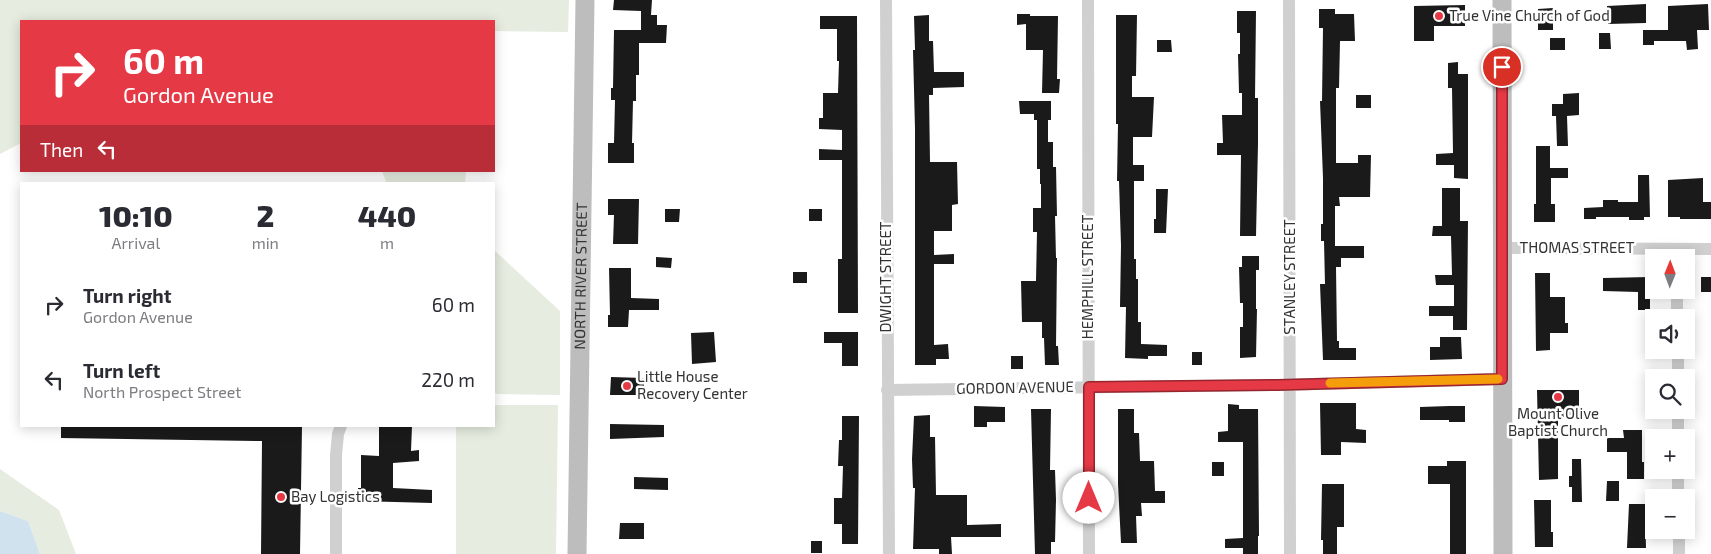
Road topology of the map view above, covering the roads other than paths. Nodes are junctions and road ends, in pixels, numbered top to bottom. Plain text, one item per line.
1 (584, 0) edge
2 (886, 0) edge
3 (1088, 0) edge
4 (1289, 0) edge
5 (1502, 0) edge
6 (1502, 248) junction
7 (1711, 249) edge
8 (1695, 251) edge
9 (1645, 252) edge
10 (1502, 379) junction
11 (1291, 384) junction
12 (1089, 387) junction
13 (887, 390) junction
14 (341, 427) edge
15 (1679, 539) edge
16 (336, 554) edge
17 (577, 554) edge
18 (889, 554) edge
19 (1089, 554) edge
20 (1290, 554) edge
21 (1503, 554) edge
22 (1679, 554) edge

1 - 17 main road, NORTH RIVER STREET
2 - 13 street, DWIGHT STREET
3 - 12 street, HEMPHILL STREET
4 - 11 street, STANLEY STREET
5 - 6 main road
6 - 9 street, THOMAS STREET
6 - 10 main road
7 - 8 street, THOMAS STREET
10 - 11 street, GORDON AVENUE
10 - 21 main road
11 - 12 street, GORDON AVENUE
11 - 20 street, STANLEY STREET
12 - 13 street, GORDON AVENUE
12 - 19 street, HEMPHILL STREET
13 - 18 street, DWIGHT STREET
14 - 16 street
15 - 22 street

